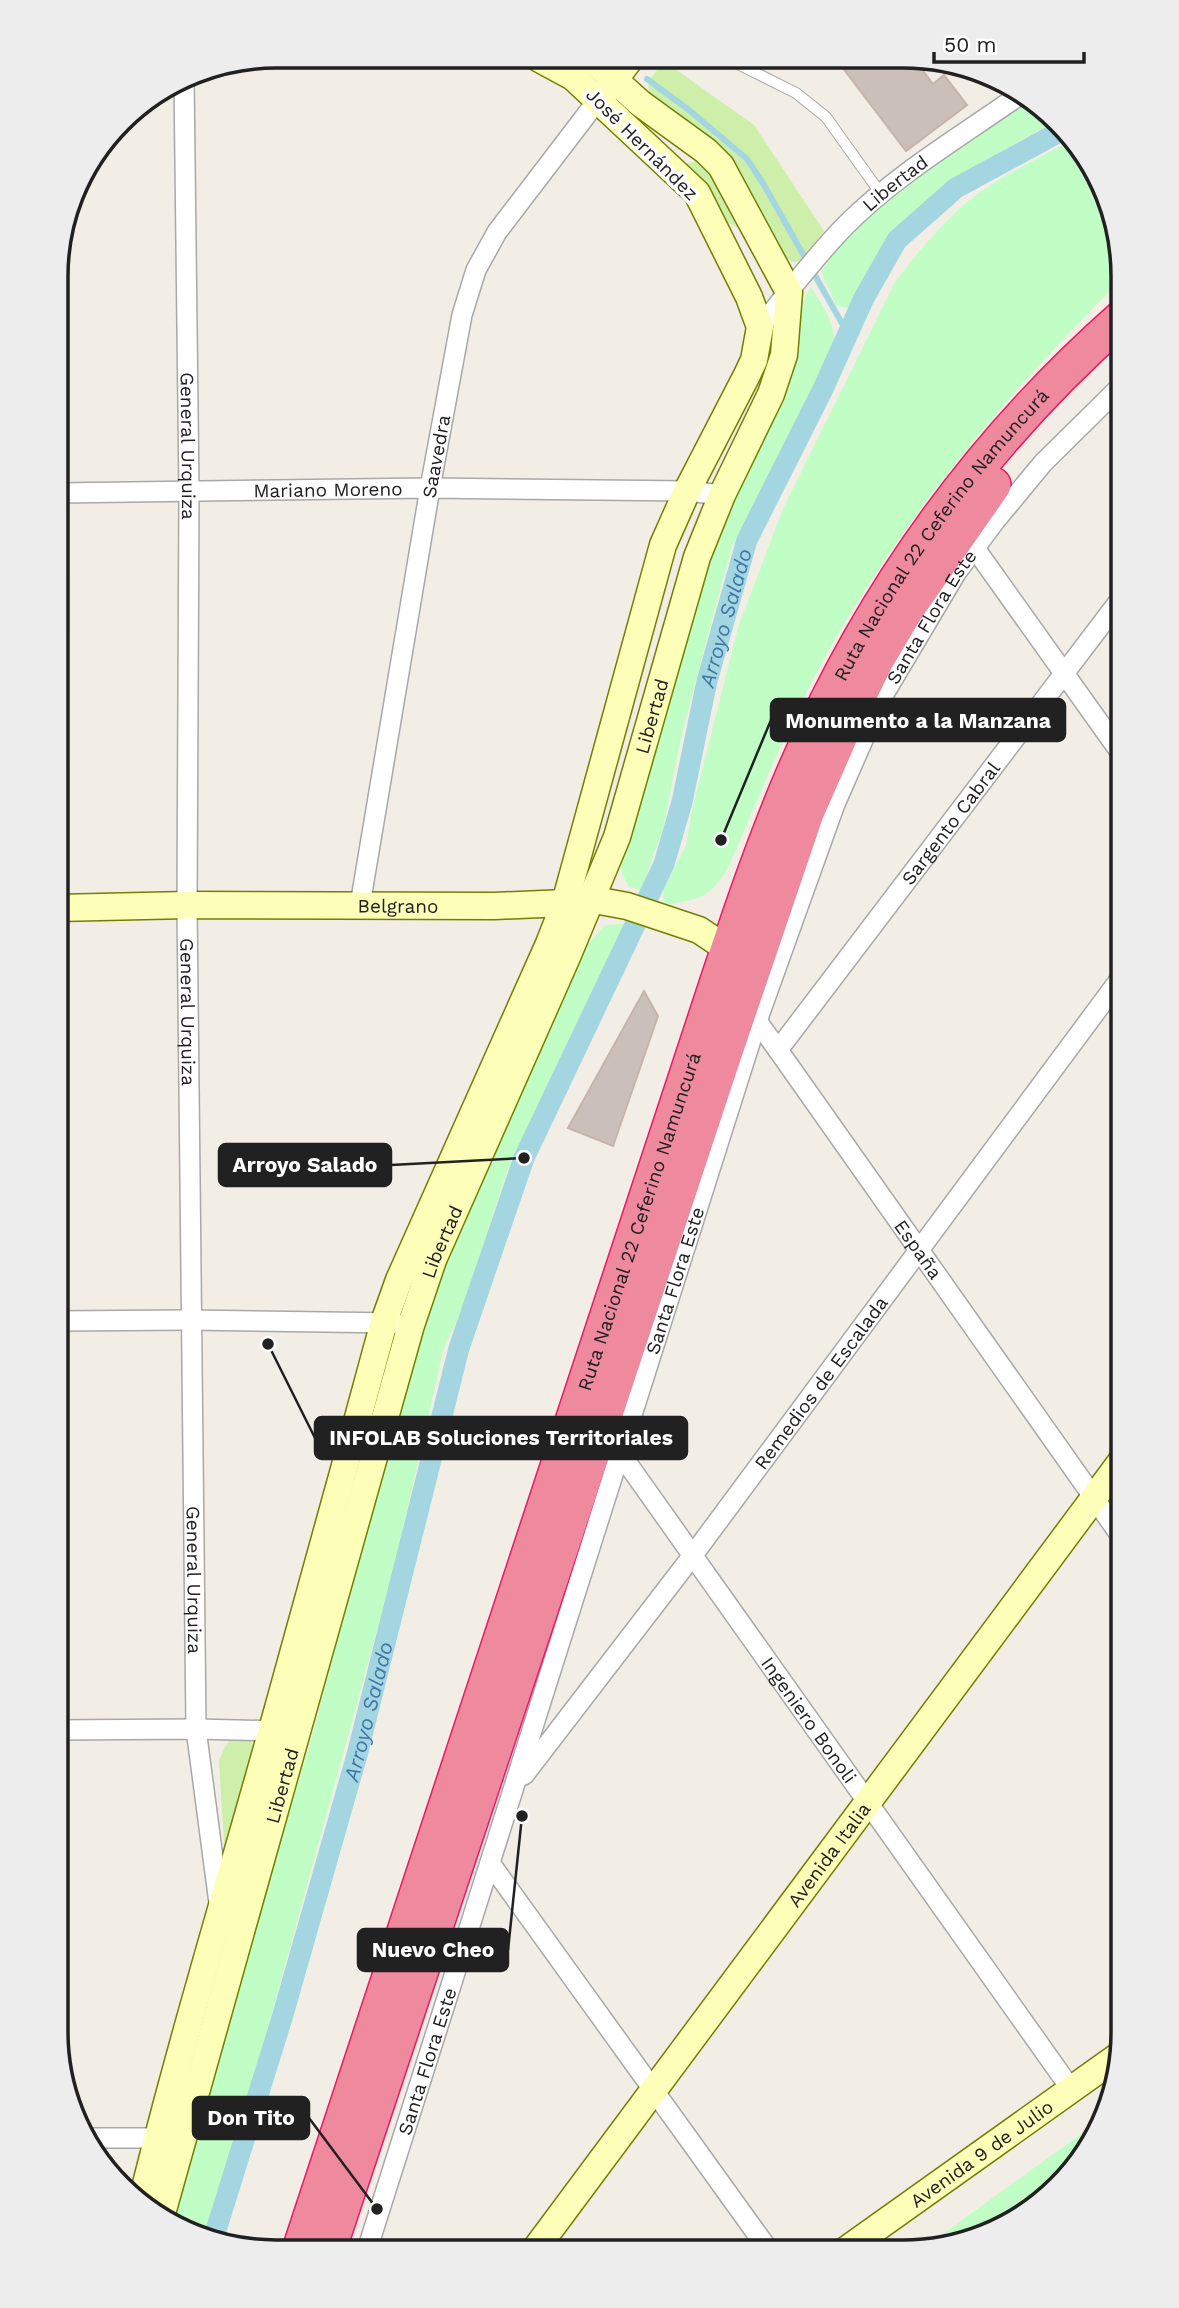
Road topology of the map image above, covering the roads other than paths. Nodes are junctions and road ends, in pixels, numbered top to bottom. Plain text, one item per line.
1 (602, 68) edge
2 (623, 68) edge
3 (746, 68) edge
4 (557, 69) edge
5 (615, 80) junction
6 (180, 93) edge
7 (1012, 100) edge
8 (597, 101) junction
9 (881, 194) junction
10 (795, 285) junction
11 (760, 327) junction
12 (1111, 328) edge
13 (1111, 361) edge
14 (1111, 396) edge
15 (430, 488) junction
16 (687, 491) junction
17 (189, 492) junction
18 (69, 493) edge
19 (722, 495) junction
20 (974, 547) junction
21 (1111, 612) edge
22 (1064, 673) junction
23 (1111, 739) edge
24 (577, 901) junction
25 (187, 905) junction
26 (360, 905) junction
27 (69, 908) edge
28 (729, 950) junction
29 (1111, 992) edge
30 (752, 1005) junction
31 (778, 1050) junction
32 (919, 1251) junction
33 (190, 1320) junction
34 (68, 1321) edge
35 (384, 1322) junction
36 (411, 1325) junction
37 (620, 1453) junction
38 (1110, 1476) edge
39 (1094, 1498) junction
40 (1110, 1521) edge
41 (693, 1555) junction
42 (196, 1729) junction
43 (68, 1730) edge
44 (284, 1731) junction
45 (515, 1787) junction
46 (868, 1802) junction
47 (491, 1863) junction
48 (220, 1910) junction
49 (236, 1942) junction
50 (1108, 2063) edge
51 (1071, 2089) junction
52 (654, 2090) junction
53 (98, 2138) edge
54 (157, 2138) junction
55 (144, 2192) edge
56 (163, 2206) edge
57 (302, 2240) edge
58 (331, 2240) edge
59 (370, 2240) edge
60 (542, 2240) edge
61 (761, 2240) edge
62 (859, 2240) edge

1 - 5 street, José Hernández
2 - 5 street, Saavedra
3 - 9 lane
4 - 8 street, José Hernández
5 - 8 street, Saavedra
5 - 10 street, José Hernández
6 - 17 street, General Urquiza
7 - 9 street, Libertad
8 - 11 street, José Hernández
8 - 15 street, Saavedra
9 - 10 street, Libertad
10 - 11 street, Libertad
10 - 19 street, Libertad
11 - 16 street, Libertad
12 - 28 highway, Ruta Nacional 22 Ceferino Namuncurá
13 - 30 highway, Ruta Nacional 22 Ceferino Namuncurá
14 - 20 street, Santa Flora Este
15 - 16 street, Mariano Moreno
15 - 17 street, Mariano Moreno
15 - 26 street, Saavedra
16 - 19 street, Mariano Moreno
16 - 24 street, Libertad
17 - 18 street, Mariano Moreno
17 - 25 street, General Urquiza
19 - 24 street, Libertad
20 - 22 street
20 - 30 street, Santa Flora Este
21 - 22 street, Sargento Cabral
22 - 23 street
22 - 31 street, Sargento Cabral
24 - 26 street, Belgrano
24 - 28 street, Belgrano
24 - 35 street, Libertad
24 - 36 street, Libertad
25 - 26 street, Belgrano
25 - 27 street, Belgrano
25 - 33 street, General Urquiza
28 - 30 street, España
28 - 57 highway, Ruta Nacional 22 Ceferino Namuncurá
29 - 32 street, Remedios de Escalada
30 - 31 street, España
30 - 37 street, Santa Flora Este
30 - 58 highway, Ruta Nacional 22 Ceferino Namuncurá
31 - 32 street, España
32 - 39 street, España
32 - 41 street, Remedios de Escalada
33 - 34 street
33 - 35 street
33 - 42 street, General Urquiza
35 - 36 street
35 - 44 street, Libertad
36 - 44 street, Libertad
37 - 41 street, Ingeniero Bonoli
37 - 45 street, Santa Flora Este
38 - 39 street, Avenida Italia
39 - 40 street, España
39 - 46 street, Avenida Italia
41 - 45 street, Remedios de Escalada
41 - 46 street, Ingeniero Bonoli
42 - 43 street
42 - 44 street
42 - 48 street, General Urquiza
44 - 48 street, Libertad
44 - 49 street, Libertad
45 - 47 street, Santa Flora Este
46 - 51 street, Ingeniero Bonoli
46 - 52 street, Avenida Italia
47 - 52 street
47 - 59 street, Santa Flora Este
48 - 49 street, General Urquiza
48 - 54 street, Libertad
49 - 56 street, Libertad
50 - 51 street, Avenida 9 de Julio
51 - 62 street, Avenida 9 de Julio
52 - 60 street, Avenida Italia
52 - 61 street
53 - 54 street
54 - 55 street, Libertad

